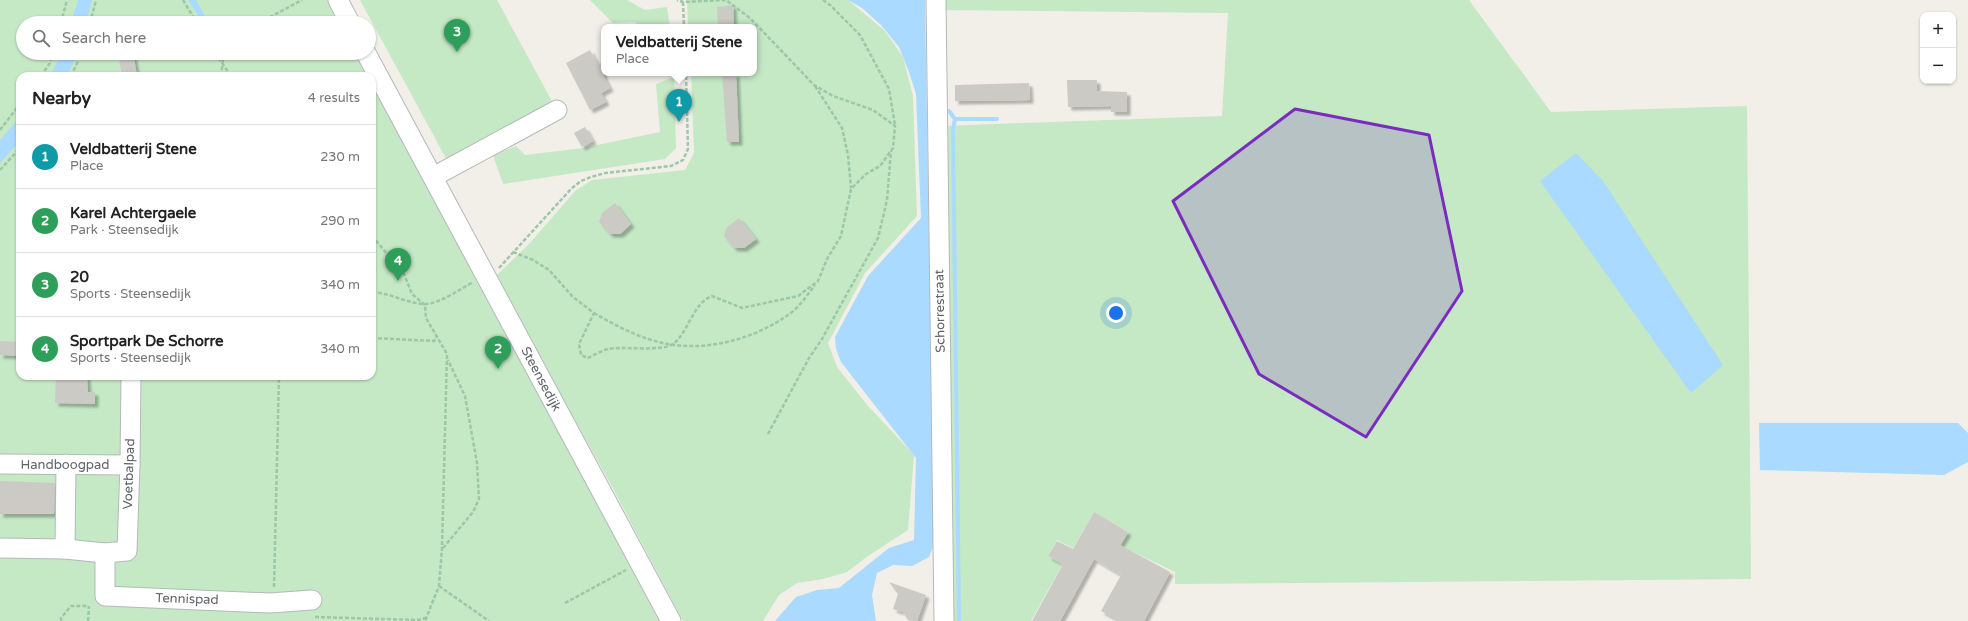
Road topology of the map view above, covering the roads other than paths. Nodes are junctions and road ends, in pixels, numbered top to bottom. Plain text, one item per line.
1 (338, 0) edge
2 (936, 0) edge
3 (346, 16) edge
4 (370, 60) edge
5 (557, 110) dead end
6 (433, 177) junction
7 (131, 380) edge
8 (0, 464) edge
9 (66, 464) junction
10 (130, 465) junction
11 (0, 548) edge
12 (65, 548) junction
13 (105, 553) junction
14 (308, 601) road end
15 (671, 621) edge
16 (944, 621) edge

1 - 3 street
2 - 16 street, Schorrestraat
4 - 6 street, Steensedijk
5 - 6 street
6 - 15 street, Steensedijk
7 - 10 street, Voetbalpad
8 - 9 street, Handboogpad
9 - 10 street, Handboogpad
9 - 12 street
10 - 13 street, Voetbalpad
11 - 12 street
12 - 13 street
13 - 14 street, Tennispad

